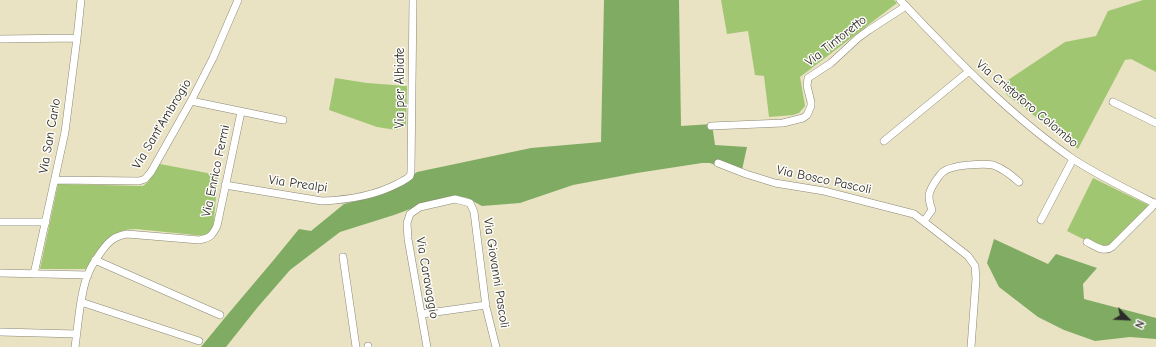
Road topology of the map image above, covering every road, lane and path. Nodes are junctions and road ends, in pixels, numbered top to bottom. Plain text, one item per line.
1 (81, 0) edge
2 (238, 0) edge
3 (412, 0) edge
4 (900, 0) edge
5 (906, 6) junction
6 (78, 38) junction
7 (0, 39) edge
8 (968, 72) junction
9 (191, 101) junction
10 (1114, 102) dead end
11 (241, 112) junction
12 (283, 120) dead end
13 (1156, 123) edge
14 (711, 126) dead end
15 (884, 141) dead end
16 (1073, 159) junction
17 (718, 163) dead end
18 (410, 176) joint
19 (55, 180) junction
20 (1019, 182) dead end
21 (225, 185) junction
22 (1155, 204) edge
23 (410, 214) joint
24 (1041, 220) dead end
25 (924, 221) junction
26 (0, 222) edge
27 (46, 222) junction
28 (1087, 242) dead end
29 (343, 257) dead end
30 (95, 260) junction
31 (0, 273) edge
32 (34, 274) junction
33 (88, 275) junction
34 (82, 302) junction
35 (486, 305) junction
36 (422, 314) junction
37 (220, 315) dead end
38 (0, 332) edge
39 (77, 334) junction
40 (199, 341) dead end
41 (75, 347) edge
42 (356, 347) edge
43 (427, 347) edge
44 (496, 347) edge
45 (971, 347) edge

1 - 6 street, Via San Carlo
2 - 9 street, Via Sant'Ambrogio
3 - 18 street, Via per Albiate
4 - 5 street, Via Cristoforo Colombo
5 - 8 street, Via Cristoforo Colombo
5 - 14 street, Via Tintoretto
6 - 7 street
6 - 19 street, Via San Carlo
8 - 15 street
8 - 16 street, Via Cristoforo Colombo
9 - 11 street
9 - 19 street, Via Sant'Ambrogio
10 - 13 street
11 - 12 street
11 - 21 street, Via Enrico Fermi
16 - 22 street, Via Cristoforo Colombo
16 - 24 street
17 - 25 street, Via Bosco Pascoli
18 - 21 street, Via Prealpi
19 - 27 street, Via San Carlo
20 - 25 street
21 - 30 street, Via Enrico Fermi
22 - 28 street
23 - 35 street, Via Giovanni Pascoli
23 - 36 street, Via Caravaggio
25 - 45 street, Via Bosco Pascoli
26 - 27 street
27 - 32 street, Via San Carlo
29 - 42 street
30 - 33 street
30 - 37 street
31 - 32 street
32 - 33 street
33 - 34 street
34 - 39 street
34 - 40 street
35 - 36 street
35 - 44 street, Via Giovanni Pascoli
36 - 43 street, Via Caravaggio
38 - 39 street
39 - 41 street

